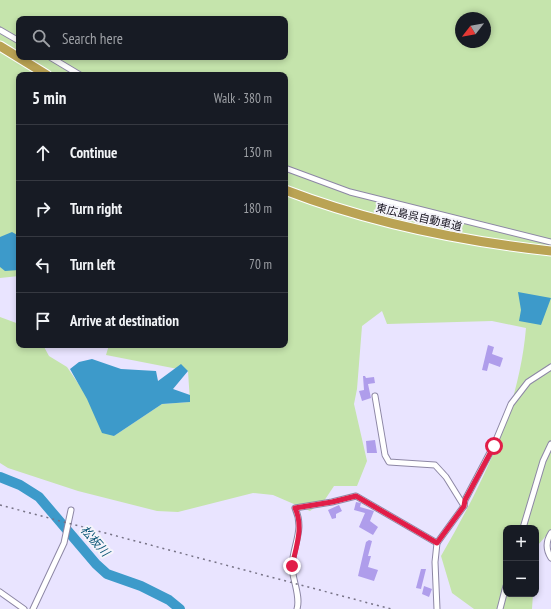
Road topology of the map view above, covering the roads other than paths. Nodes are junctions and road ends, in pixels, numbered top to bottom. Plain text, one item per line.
1 (0, 30) edge
2 (16, 39) edge
3 (0, 46) edge
4 (16, 56) edge
5 (23, 60) edge
6 (55, 60) edge
7 (42, 72) edge
8 (75, 72) edge
9 (288, 169) edge
10 (288, 191) edge
11 (551, 242) edge
12 (551, 251) edge
13 (551, 367) edge
14 (375, 396) dead end
15 (551, 444) edge
16 (464, 506) junction
17 (71, 510) dead end
18 (524, 525) edge
19 (551, 533) edge
20 (437, 543) junction
21 (551, 558) edge
22 (0, 592) edge
23 (503, 597) edge
24 (24, 609) edge
25 (33, 609) edge
26 (297, 609) edge
27 (437, 609) edge
28 (500, 609) edge

1 - 2 street
3 - 4 highway
5 - 7 highway
6 - 8 street
9 - 11 street
10 - 12 highway, 東広島呉自動車道
13 - 16 street
14 - 16 street
15 - 18 street
16 - 20 street
17 - 25 street
19 - 21 street
20 - 26 street
20 - 27 street
22 - 24 street
23 - 28 street

